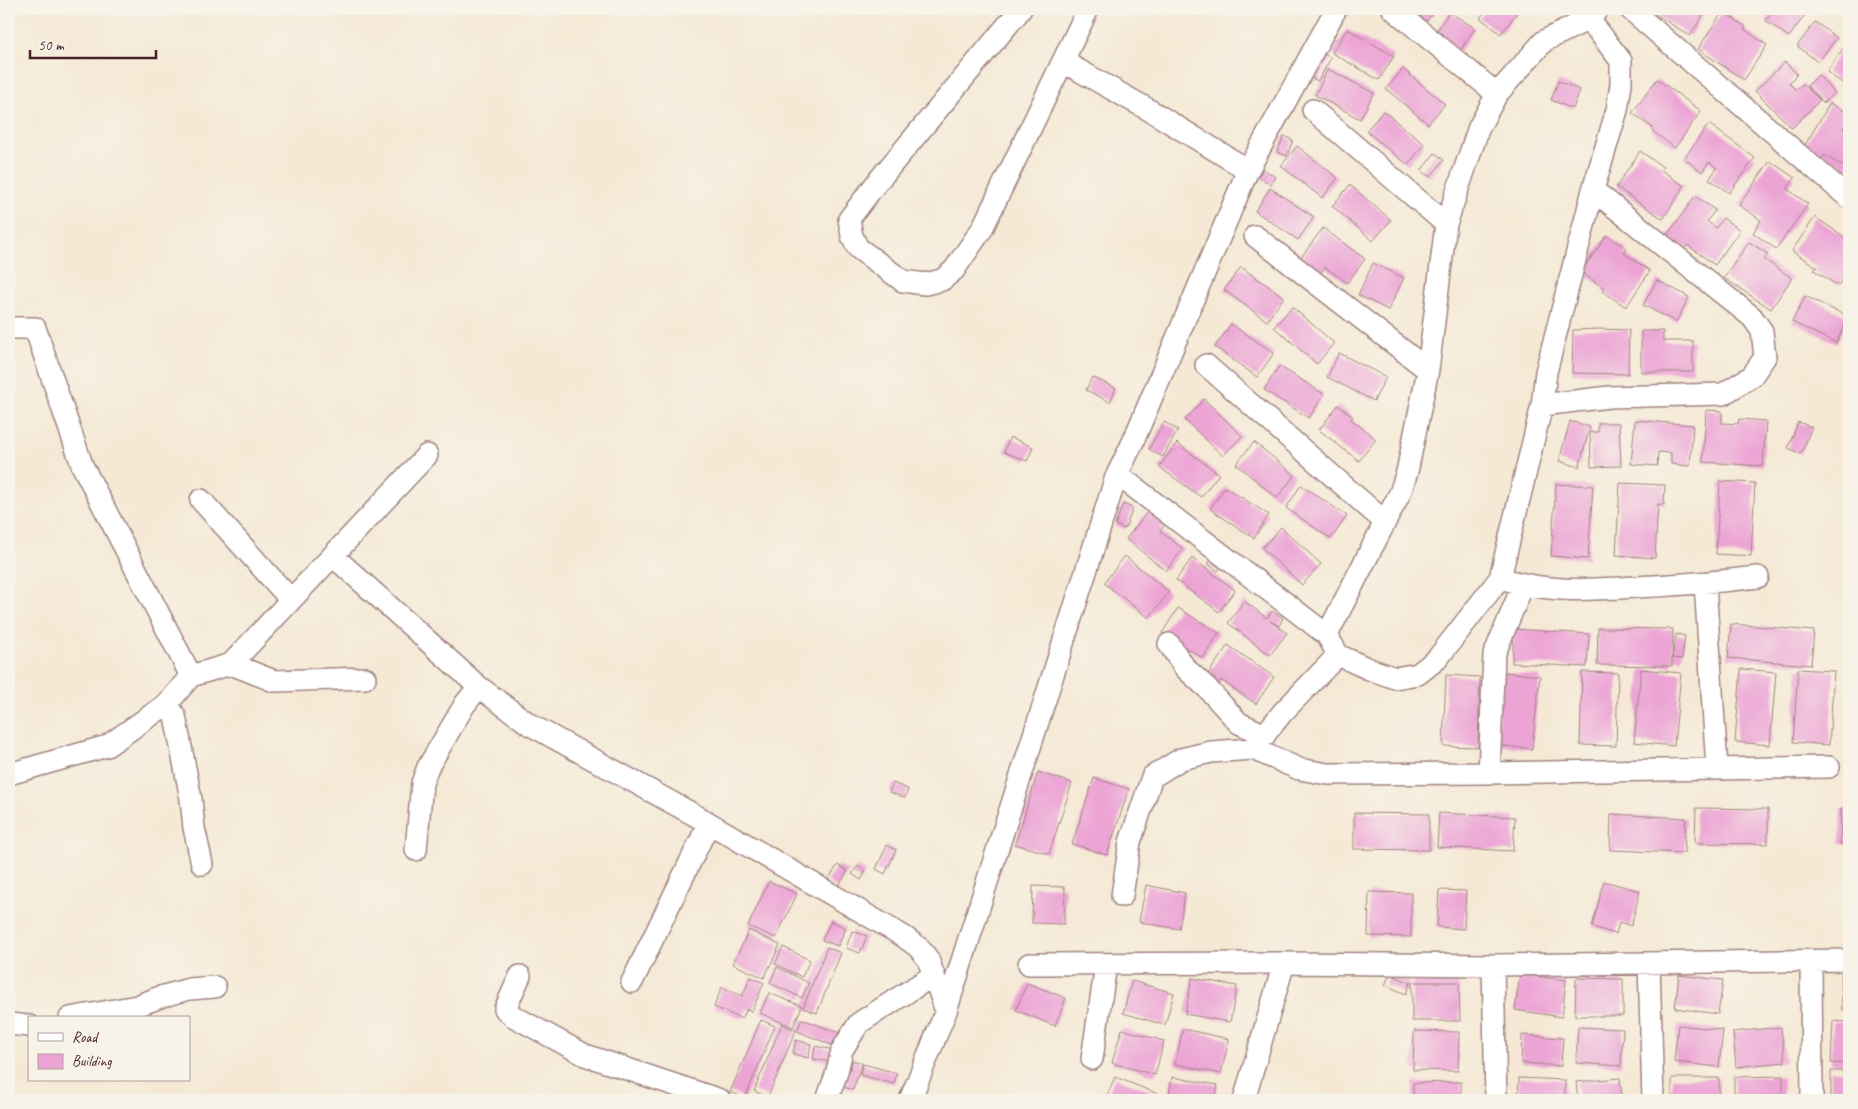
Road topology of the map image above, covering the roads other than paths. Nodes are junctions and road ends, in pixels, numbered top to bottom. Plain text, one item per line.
1 (1021, 9) edge
2 (1088, 9) edge
3 (1336, 9) edge
4 (1393, 9) edge
5 (1630, 9) edge
6 (1588, 12) edge
7 (1064, 62) junction
8 (1497, 94) junction
9 (1313, 110) dead end
10 (1248, 170) junction
11 (1592, 190) junction
12 (1849, 198) edge
13 (1446, 224) junction
14 (1255, 236) dead end
15 (9, 328) edge
16 (1206, 365) dead end
17 (1428, 370) junction
18 (1542, 406) junction
19 (427, 455) dead end
20 (1116, 477) junction
21 (201, 500) dead end
22 (1385, 522) junction
23 (333, 556) junction
24 (1758, 577) dead end
25 (1500, 578) junction
26 (1705, 583) junction
27 (1523, 585) junction
28 (291, 600) junction
29 (1327, 635) junction
30 (1169, 644) dead end
31 (1338, 655) junction
32 (231, 664) junction
33 (191, 676) junction
34 (365, 678) dead end
35 (479, 687) junction
36 (167, 704) junction
37 (1259, 742) junction
38 (1829, 767) dead end
39 (1717, 768) junction
40 (1488, 773) junction
41 (10, 775) edge
42 (709, 823) junction
43 (416, 850) dead end
44 (202, 864) dead end
45 (1122, 896) dead end
46 (1811, 960) junction
47 (1849, 960) edge
48 (1284, 963) junction
49 (1649, 963) junction
50 (1029, 964) dead end
51 (1106, 964) junction
52 (1493, 965) junction
53 (934, 974) junction
54 (520, 976) dead end
55 (632, 982) dead end
56 (215, 988) dead end
57 (946, 1011) junction
58 (81, 1016) edge
59 (9, 1024) edge
60 (28, 1026) edge
61 (1092, 1059) dead end
62 (720, 1100) edge
63 (827, 1100) edge
64 (910, 1100) edge
65 (1244, 1100) edge
66 (1496, 1100) edge
67 (1653, 1100) edge
68 (1812, 1100) edge

1 - 7 street
2 - 7 street
3 - 10 street
4 - 8 street
5 - 12 street
6 - 8 street
6 - 11 street
7 - 10 street
8 - 13 street
9 - 13 street
10 - 20 street
11 - 18 street
11 - 18 street
13 - 17 street
14 - 17 street
15 - 33 street
16 - 22 street
17 - 22 street
18 - 25 street
19 - 23 street
20 - 29 street
20 - 57 street
21 - 28 street
22 - 29 street
23 - 28 street
23 - 35 street
24 - 26 street
25 - 27 street
25 - 31 street
26 - 27 street
26 - 39 street
27 - 40 street
28 - 32 street
29 - 31 street
30 - 37 street
31 - 37 street
32 - 33 street
32 - 34 street
33 - 36 street
35 - 42 street
35 - 43 street
36 - 41 street
36 - 44 street
37 - 40 street
37 - 45 street
38 - 39 street
39 - 40 street
42 - 53 street
42 - 55 street
46 - 47 street
46 - 49 street
46 - 68 street
48 - 51 street
48 - 52 street
48 - 65 street
49 - 52 street
49 - 67 street
50 - 51 street
51 - 61 street
52 - 66 street
53 - 57 street
53 - 63 street
54 - 62 street
56 - 58 street
57 - 64 street
59 - 60 street

